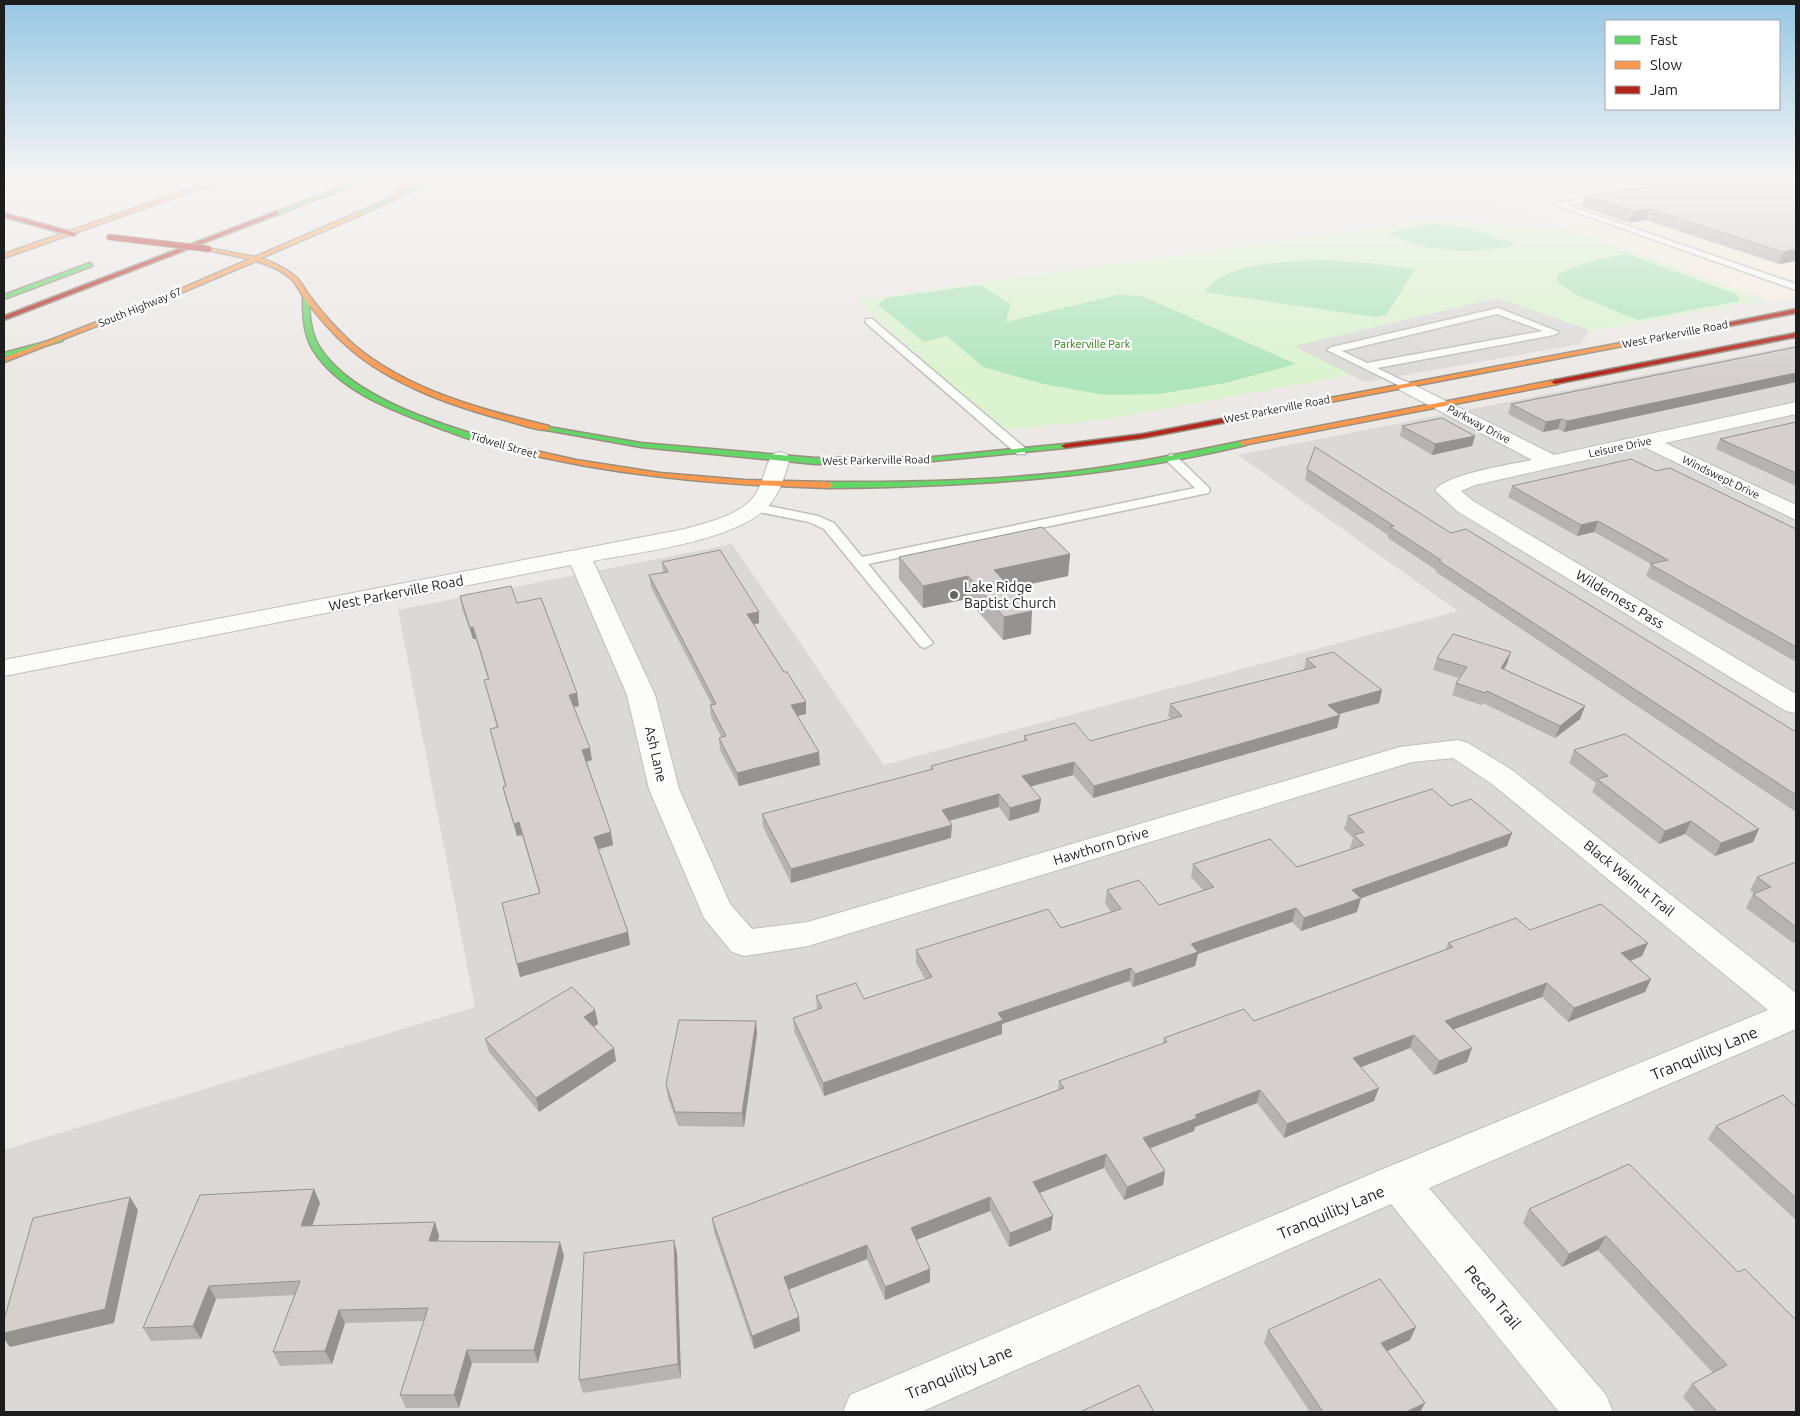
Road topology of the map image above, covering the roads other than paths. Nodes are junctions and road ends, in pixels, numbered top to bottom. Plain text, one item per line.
1 (39, 244) edge
2 (145, 244) edge
3 (169, 244) edge
4 (197, 244) edge
5 (288, 244) edge
6 (1672, 244) edge
7 (34, 246) joint
8 (122, 253) dead end
9 (4, 256) edge
10 (256, 258) junction
11 (104, 260) dead end
12 (1796, 287) edge
13 (306, 296) junction
14 (4, 297) edge
15 (1796, 311) edge
16 (4, 318) edge
17 (869, 321) dead end
18 (1796, 333) edge
19 (60, 340) junction
20 (4, 355) edge
21 (4, 360) edge
22 (1369, 366) junction
23 (1406, 386) junction
24 (1440, 404) junction
25 (1796, 408) edge
26 (1143, 436) junction
27 (1646, 442) junction
28 (1021, 451) junction
29 (780, 458) junction
30 (1170, 458) junction
31 (1552, 462) junction
32 (770, 484) junction
33 (1446, 490) joint
34 (754, 507) junction
35 (1796, 514) edge
36 (580, 558) junction
37 (859, 562) junction
38 (925, 642) dead end
39 (4, 668) edge
40 (1796, 705) edge
41 (1458, 749) joint
42 (744, 943) joint
43 (1796, 1013) edge
44 (1398, 1182) junction
45 (870, 1412) edge
46 (1589, 1412) edge

1 - 7 main road
2 - 8 main road
3 - 10 main road, Tidwell Street, bridge
4 - 16 main road
5 - 10 main road, South Highway 67
6 - 12 lane
7 - 9 main road
10 - 13 main road, Tidwell Street
10 - 19 main road, South Highway 67
11 - 14 main road
13 - 29 main road, Tidwell Street
13 - 32 main road, Tidwell Street
15 - 23 main road, West Parkerville Road
17 - 28 lane
18 - 24 main road, West Parkerville Road
19 - 20 main road
19 - 21 main road, South Highway 67
22 - 22 lane
22 - 23 lane
23 - 24 street, Parkway Drive
23 - 26 main road, West Parkerville Road
24 - 30 main road, West Parkerville Road
24 - 31 street, Parkway Drive
25 - 27 street, Leisure Drive
26 - 28 main road, West Parkerville Road
26 - 30 main road
27 - 31 street, Leisure Drive
27 - 35 street, Windswept Drive
28 - 29 main road, West Parkerville Road
29 - 32 street, West Parkerville Road
30 - 32 main road, West Parkerville Road
30 - 37 lane
31 - 33 street, Leisure Drive
32 - 34 street, West Parkerville Road
33 - 40 street, Wilderness Pass
34 - 36 street, West Parkerville Road
34 - 37 lane
36 - 39 street, West Parkerville Road
36 - 42 street, Ash Lane
37 - 38 lane
41 - 42 street, Hawthorn Drive
41 - 43 street, Black Walnut Trail
43 - 44 street, Tranquility Lane
44 - 45 street, Tranquility Lane
44 - 46 street, Pecan Trail

